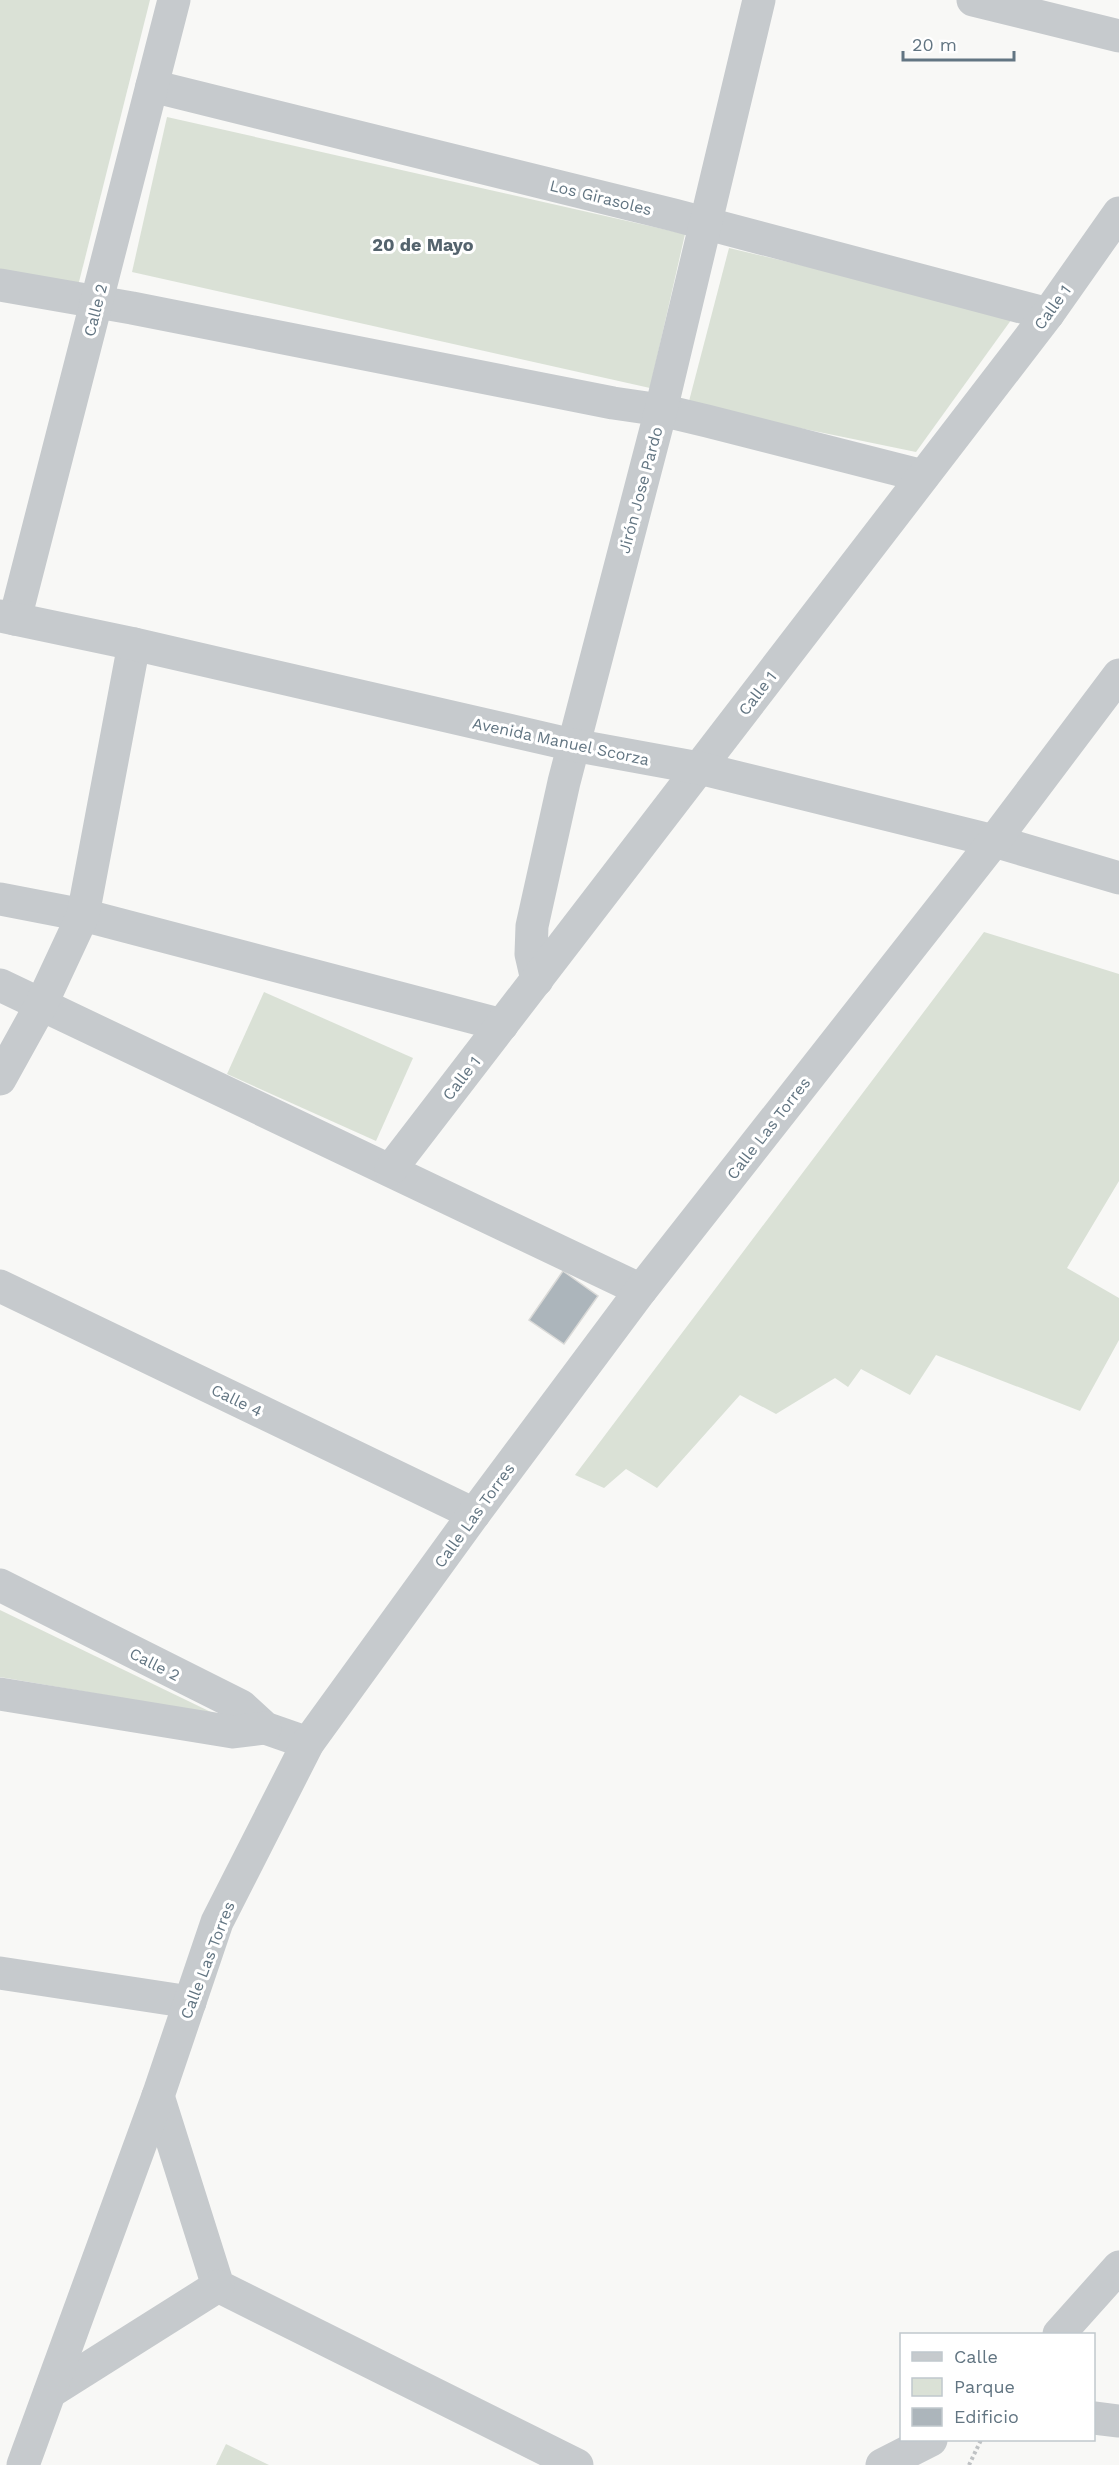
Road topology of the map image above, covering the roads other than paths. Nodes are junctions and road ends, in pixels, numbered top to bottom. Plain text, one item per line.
1 (174, 0) edge
2 (759, 0) edge
3 (973, 0) edge
4 (1067, 11) edge
5 (1119, 36) edge
6 (152, 86) junction
7 (1119, 213) edge
8 (706, 224) junction
9 (0, 285) edge
10 (96, 303) junction
11 (1048, 314) junction
12 (661, 410) junction
13 (923, 476) junction
14 (8, 618) edge
15 (135, 644) junction
16 (1119, 675) edge
17 (573, 746) junction
18 (699, 768) junction
19 (994, 841) junction
20 (1119, 878) edge
21 (0, 899) edge
22 (83, 915) junction
23 (537, 980) junction
24 (0, 985) edge
25 (41, 1005) junction
26 (502, 1025) junction
27 (0, 1079) edge
28 (391, 1169) junction
29 (0, 1286) edge
30 (641, 1290) junction
31 (474, 1514) junction
32 (0, 1585) edge
33 (0, 1694) edge
34 (265, 1728) junction
35 (308, 1743) junction
36 (0, 1973) edge
37 (190, 2002) junction
38 (158, 2096) junction
39 (1119, 2267) edge
40 (218, 2286) junction
41 (1060, 2333) edge
42 (50, 2392) junction
43 (1095, 2418) edge
44 (1119, 2421) edge
45 (927, 2441) edge
46 (23, 2465) edge
47 (577, 2465) edge
48 (882, 2465) edge

1 - 6 street, Calle 2
2 - 8 street, Jirón Jose Pardo
3 - 4 street
4 - 5 street
6 - 8 street, Los Girasoles
6 - 10 street, Calle 2
7 - 11 street, Calle 1
8 - 11 street, Los Girasoles
8 - 12 street, Jirón Jose Pardo
9 - 10 street
10 - 12 street
10 - 14 street, Calle 2
11 - 13 street, Calle 1
12 - 13 street
12 - 17 street, Jirón Jose Pardo
13 - 18 street, Calle 1
14 - 15 street, Avenida Manuel Scorza
15 - 17 street, Avenida Manuel Scorza
15 - 22 street
16 - 19 street, Calle Las Torres
17 - 18 street, Avenida Manuel Scorza
17 - 23 street, Jirón Jose Pardo
18 - 19 street, Avenida Manuel Scorza
18 - 23 street, Calle 1
19 - 20 street, Avenida Manuel Scorza
19 - 30 street, Calle Las Torres
21 - 22 street
22 - 25 street
22 - 26 street
23 - 26 street, Calle 1
24 - 25 street
25 - 27 street
25 - 28 street
26 - 28 street, Calle 1
28 - 30 street
29 - 31 street, Calle 4
30 - 31 street, Calle Las Torres
31 - 35 street, Calle Las Torres
32 - 34 street, Calle 2
33 - 34 street
34 - 35 street, Calle 2
35 - 37 street, Calle Las Torres
36 - 37 street
37 - 38 street, Calle Las Torres
38 - 40 street
38 - 42 street, Calle Las Torres
39 - 41 street
40 - 42 street
40 - 47 street
42 - 46 street, Calle Las Torres
43 - 44 street
45 - 48 street

